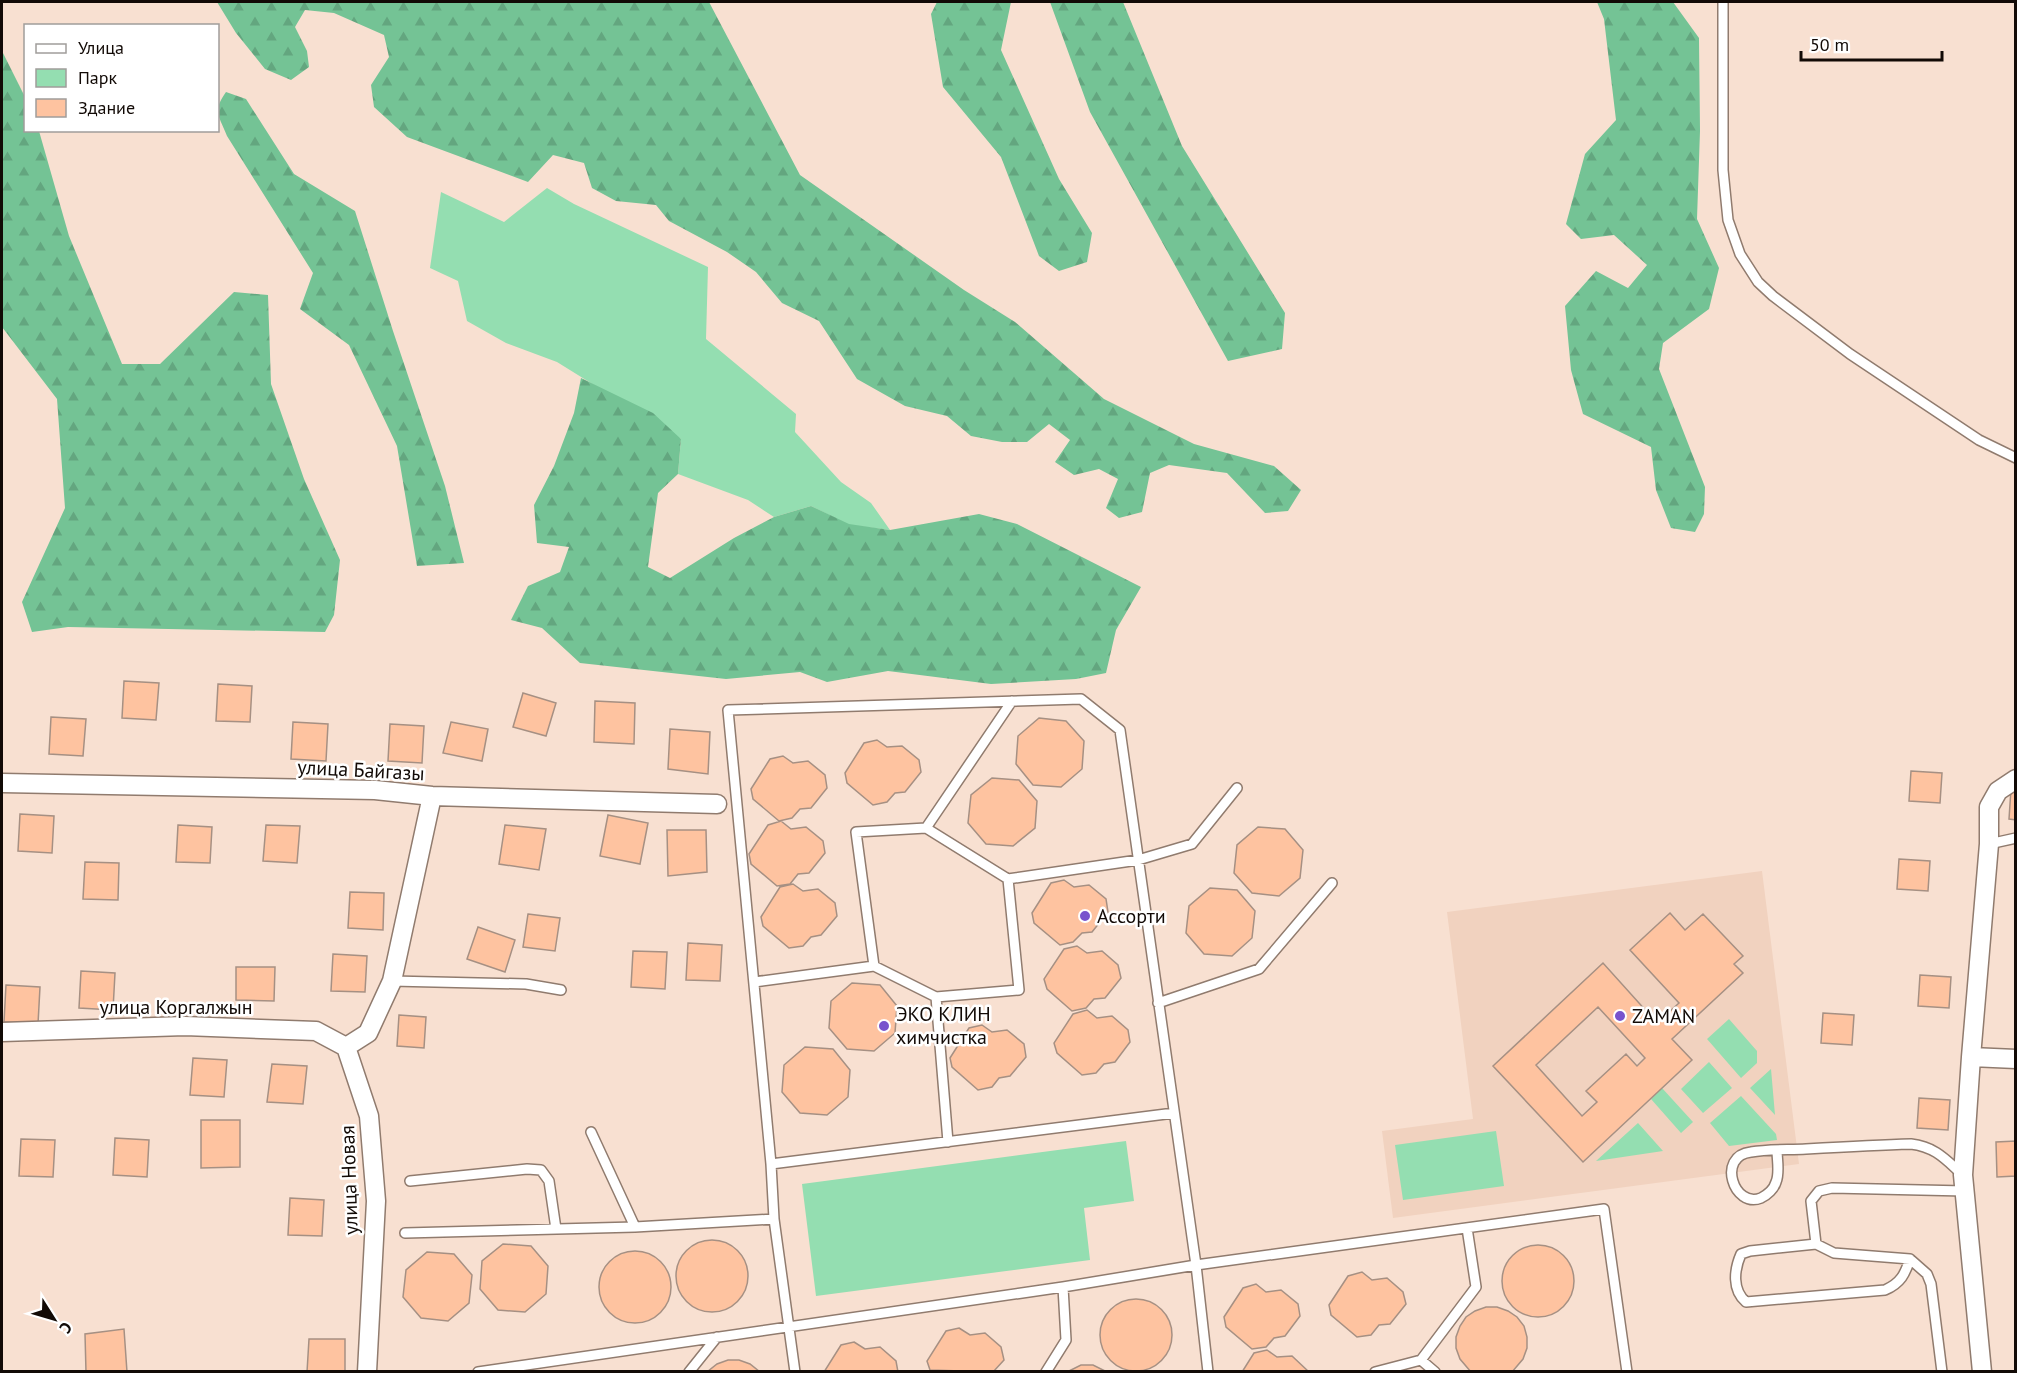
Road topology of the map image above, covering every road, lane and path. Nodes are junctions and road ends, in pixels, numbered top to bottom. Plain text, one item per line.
1 (1723, 2) edge
2 (2016, 458) edge
3 (1012, 701) junction
4 (2016, 779) edge
5 (2, 783) edge
6 (1237, 788) dead end
7 (432, 796) junction
8 (717, 804) dead end
9 (926, 828) junction
10 (2016, 838) edge
11 (1989, 844) junction
12 (1138, 860) junction
13 (1008, 879) junction
14 (1332, 883) dead end
15 (874, 966) junction
16 (392, 981) junction
17 (754, 982) junction
18 (561, 990) dead end
19 (936, 997) junction
20 (1158, 1003) junction
21 (2, 1032) edge
22 (346, 1047) junction
23 (1971, 1057) junction
24 (2016, 1059) edge
25 (1174, 1113) junction
26 (591, 1132) dead end
27 (948, 1142) junction
28 (1777, 1150) junction
29 (771, 1164) junction
30 (410, 1182) dead end
31 (1964, 1183) junction
32 (774, 1219) junction
33 (635, 1227) junction
34 (1467, 1228) junction
35 (556, 1229) junction
36 (405, 1233) dead end
37 (1816, 1244) junction
38 (1910, 1259) junction
39 (1196, 1265) junction
40 (1063, 1287) junction
41 (789, 1326) junction
42 (717, 1337) junction
43 (1421, 1360) junction
44 (367, 1371) edge
45 (478, 1371) edge
46 (689, 1371) edge
47 (795, 1371) edge
48 (1046, 1371) edge
49 (1208, 1371) edge
50 (1375, 1371) edge
51 (1435, 1371) edge
52 (1627, 1371) edge
53 (1941, 1371) edge
54 (1982, 1371) edge

1 - 2 lane
3 - 9 lane
3 - 12 lane
3 - 17 lane
4 - 11 street
5 - 7 street, улица Байгазы
6 - 12 lane
7 - 8 street, улица Байгазы
7 - 16 street
9 - 13 lane
9 - 15 lane
10 - 11 lane
11 - 23 street
12 - 13 lane
12 - 20 lane
13 - 19 lane
14 - 20 lane
15 - 17 lane
15 - 19 lane
16 - 18 lane
16 - 22 street
17 - 29 lane
19 - 27 lane
20 - 25 lane
21 - 22 street, улица Коргалжын
22 - 44 street, улица Новая
23 - 24 street
23 - 31 street
25 - 27 lane
25 - 39 lane
26 - 33 lane
27 - 29 lane
28 - 28 lane
28 - 31 lane
29 - 32 lane
30 - 35 lane
31 - 37 lane
31 - 54 street
32 - 33 lane
32 - 41 lane
33 - 35 lane
34 - 39 lane
34 - 43 lane
34 - 52 lane
35 - 36 lane
37 - 38 lane
37 - 38 lane
38 - 53 lane
39 - 40 lane
39 - 49 lane
40 - 41 lane
40 - 48 lane
41 - 42 lane
41 - 47 lane
42 - 45 lane
42 - 46 lane
43 - 50 lane
43 - 51 lane

